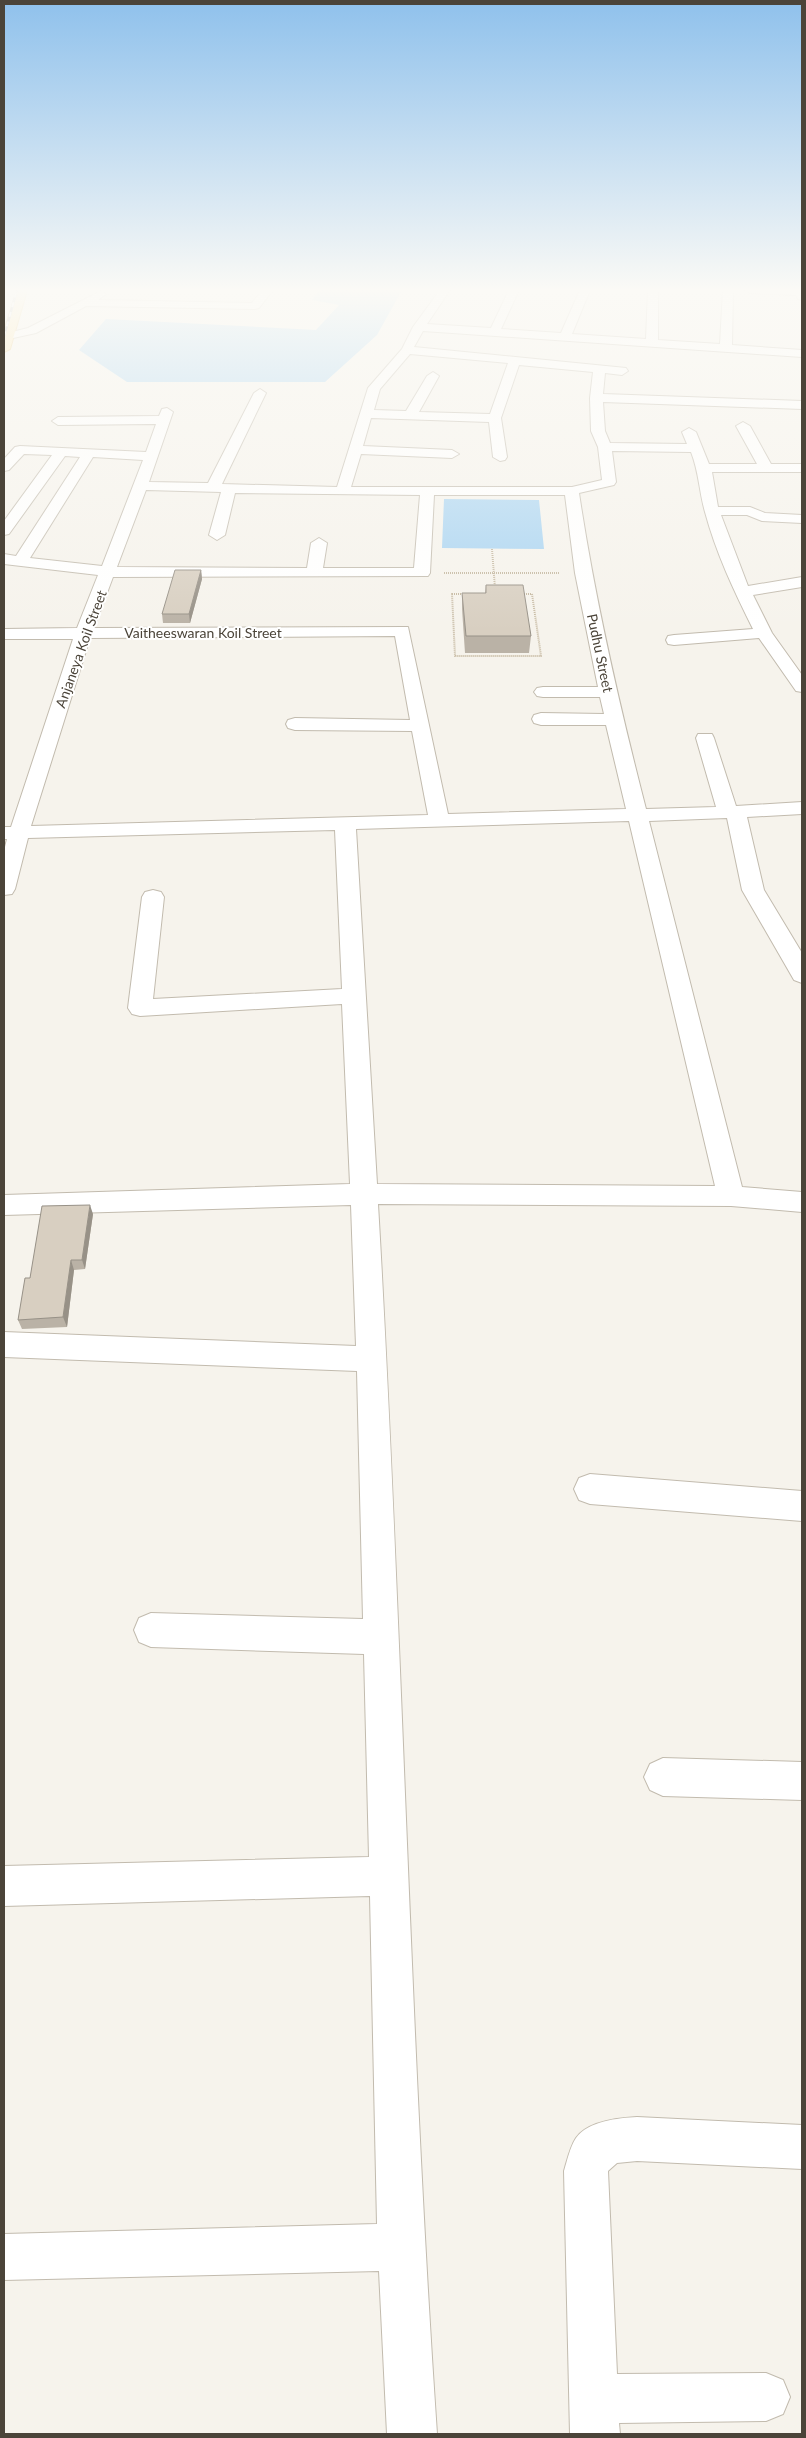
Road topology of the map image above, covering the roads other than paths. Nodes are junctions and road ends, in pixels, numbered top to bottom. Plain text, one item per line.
1 (255, 404) edge
2 (369, 404) edge
3 (417, 404) edge
4 (500, 404) edge
5 (596, 404) edge
6 (766, 404) edge
7 (802, 405) edge
8 (366, 414) junction
9 (410, 416) junction
10 (495, 418) junction
11 (58, 421) dead end
12 (743, 426) dead end
13 (689, 432) dead end
14 (605, 447) junction
15 (697, 448) junction
16 (355, 450) junction
17 (61, 452) junction
18 (89, 453) junction
19 (452, 454) dead end
20 (152, 456) junction
21 (500, 457) dead end
22 (4, 467) edge
23 (704, 468) junction
24 (766, 468) junction
25 (802, 468) edge
26 (142, 486) junction
27 (213, 488) junction
28 (229, 488) junction
29 (343, 491) junction
30 (427, 491) junction
31 (572, 491) junction
32 (712, 511) junction
33 (802, 519) edge
34 (4, 531) edge
35 (217, 535) dead end
36 (319, 543) dead end
37 (4, 559) edge
38 (20, 560) junction
39 (109, 572) junction
40 (314, 573) junction
41 (802, 582) edge
42 (744, 592) junction
43 (4, 634) edge
44 (83, 634) junction
45 (764, 634) junction
46 (674, 640) dead end
47 (802, 687) edge
48 (543, 692) dead end
49 (608, 692) junction
50 (542, 719) dead end
51 (614, 720) junction
52 (296, 724) dead end
53 (420, 726) junction
54 (705, 738) dead end
55 (802, 808) edge
56 (732, 812) junction
57 (636, 813) junction
58 (439, 819) junction
59 (345, 822) junction
60 (11, 833) edge
61 (4, 889) edge
62 (153, 897) dead end
63 (802, 975) edge
64 (354, 996) junction
65 (364, 1194) junction
66 (731, 1196) junction
67 (802, 1202) edge
68 (4, 1205) edge
69 (4, 1345) edge
70 (372, 1359) junction
71 (590, 1489) dead end
72 (802, 1506) edge
73 (152, 1630) dead end
74 (381, 1637) junction
75 (663, 1777) dead end
76 (802, 1781) edge
77 (389, 1876) junction
78 (4, 1886) edge
79 (802, 2147) edge
80 (401, 2247) junction
81 (4, 2258) edge
82 (766, 2397) dead end
83 (595, 2417) edge
84 (412, 2434) edge

1 - 27 street
2 - 8 street
3 - 9 street
4 - 10 street
5 - 14 street
6 - 7 street
8 - 9 street
8 - 16 street
9 - 10 street
10 - 21 street
11 - 20 street, Anjaneya Koil Street
12 - 24 street
13 - 15 street
14 - 15 street
14 - 31 street
15 - 23 street
16 - 19 street
16 - 29 street
17 - 18 street
17 - 22 street
17 - 34 street
18 - 20 street
18 - 38 street
20 - 26 street, Anjaneya Koil Street
23 - 24 street
23 - 32 street
24 - 25 street
26 - 27 street
26 - 39 street, Anjaneya Koil Street
27 - 28 street
28 - 29 street
28 - 35 street
29 - 30 street
30 - 31 street
30 - 40 street
31 - 49 street, Pudhu Street
32 - 33 street
32 - 42 street
36 - 40 street
37 - 38 street
38 - 39 street
39 - 40 street
39 - 44 street, Anjaneya Koil Street
41 - 42 street
42 - 45 street
43 - 44 street, Vaitheeswaran Koil Street
44 - 53 street, Vaitheeswaran Koil Street
44 - 60 street, Anjaneya Koil Street
45 - 46 street
45 - 47 street
48 - 49 street
49 - 51 street, Pudhu Street
50 - 51 street
51 - 57 street, Pudhu Street
52 - 53 street
53 - 58 street
54 - 56 street
55 - 56 street
56 - 57 street
56 - 63 street
57 - 58 street
57 - 66 street, Pudhu Street
58 - 59 street
59 - 60 street
59 - 64 street
60 - 61 street, Anjaneya Koil Street
62 - 64 street
64 - 65 street
65 - 66 street
65 - 68 street
65 - 70 street
66 - 67 street
69 - 70 street
70 - 74 street
71 - 72 street
73 - 74 street
74 - 77 street
75 - 76 street
77 - 78 street
77 - 80 street
79 - 83 street
80 - 81 street
80 - 84 street
82 - 83 street

